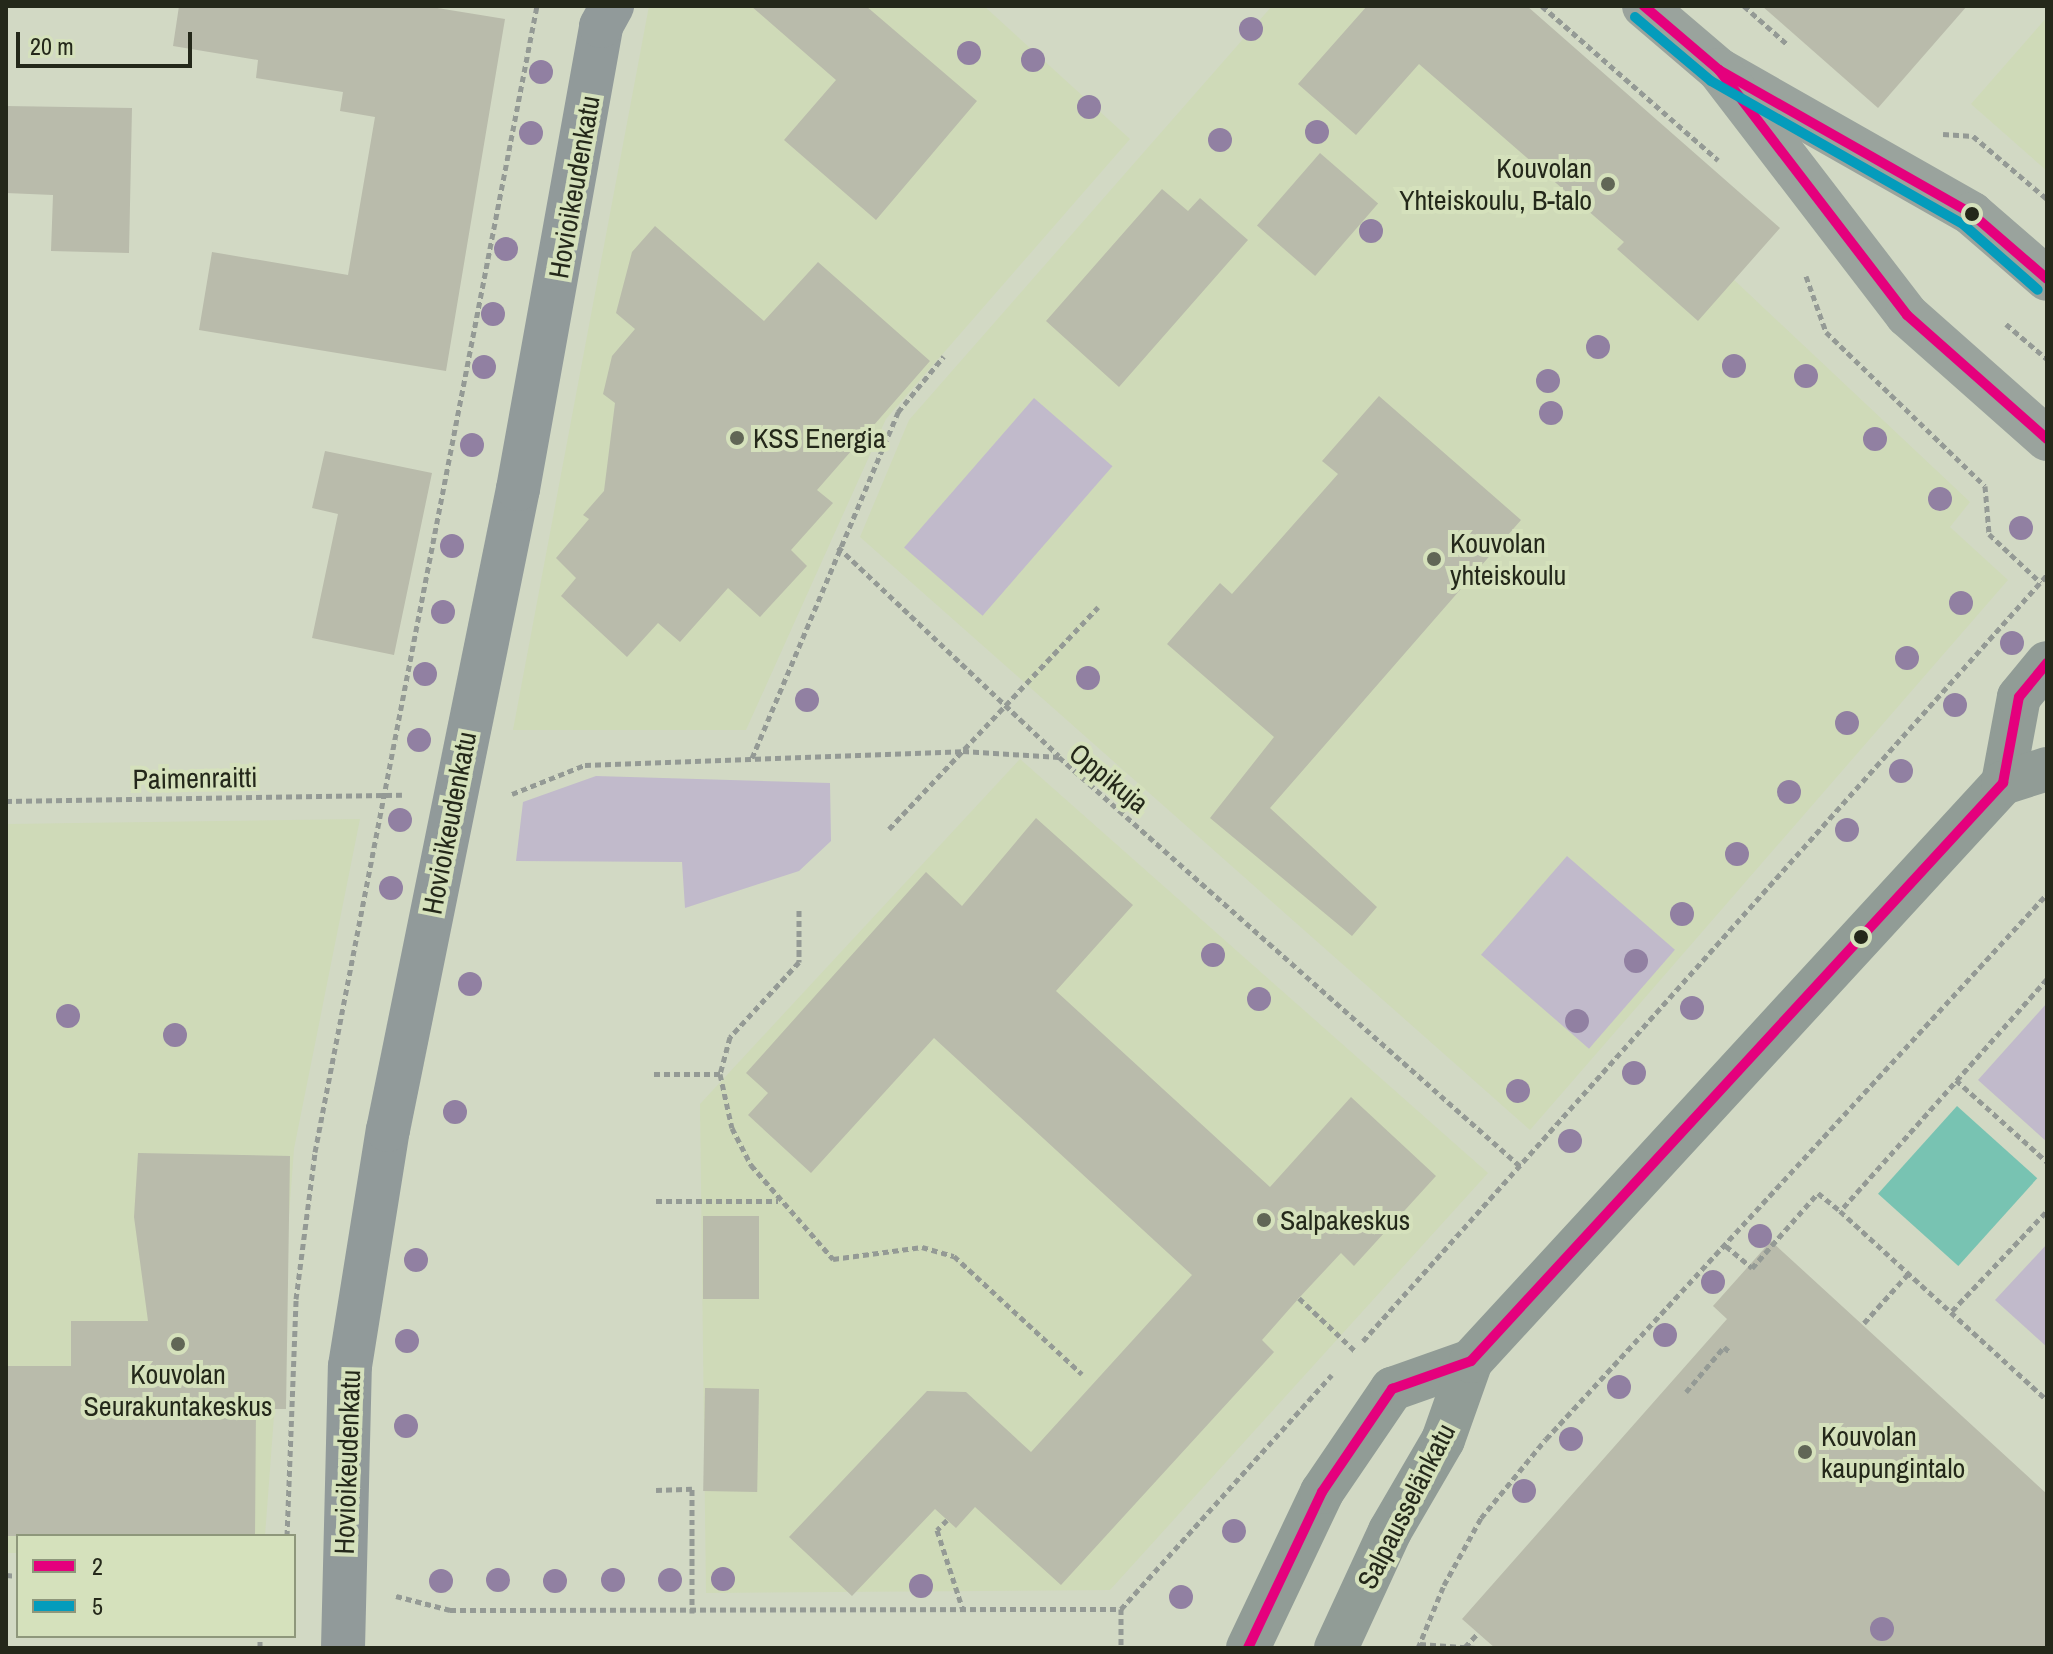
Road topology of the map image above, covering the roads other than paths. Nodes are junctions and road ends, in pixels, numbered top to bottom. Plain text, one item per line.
1 (612, 6) edge
2 (1644, 6) edge
3 (1719, 70) junction
4 (2047, 279) edge
5 (2047, 439) edge
6 (2047, 663) edge
7 (2047, 769) edge
8 (2003, 783) junction
9 (1471, 1361) junction
10 (343, 1648) edge
11 (1248, 1648) edge
12 (1336, 1648) edge

1 - 10 street, Hovioikeudenkatu
2 - 3 main road
3 - 4 main road
3 - 5 main road
6 - 8 main road
7 - 8 main road, Salpausselänkatu
8 - 9 main road, Salpausselänkatu
9 - 11 main road, Salpausselänkatu
9 - 12 main road, Salpausselänkatu

